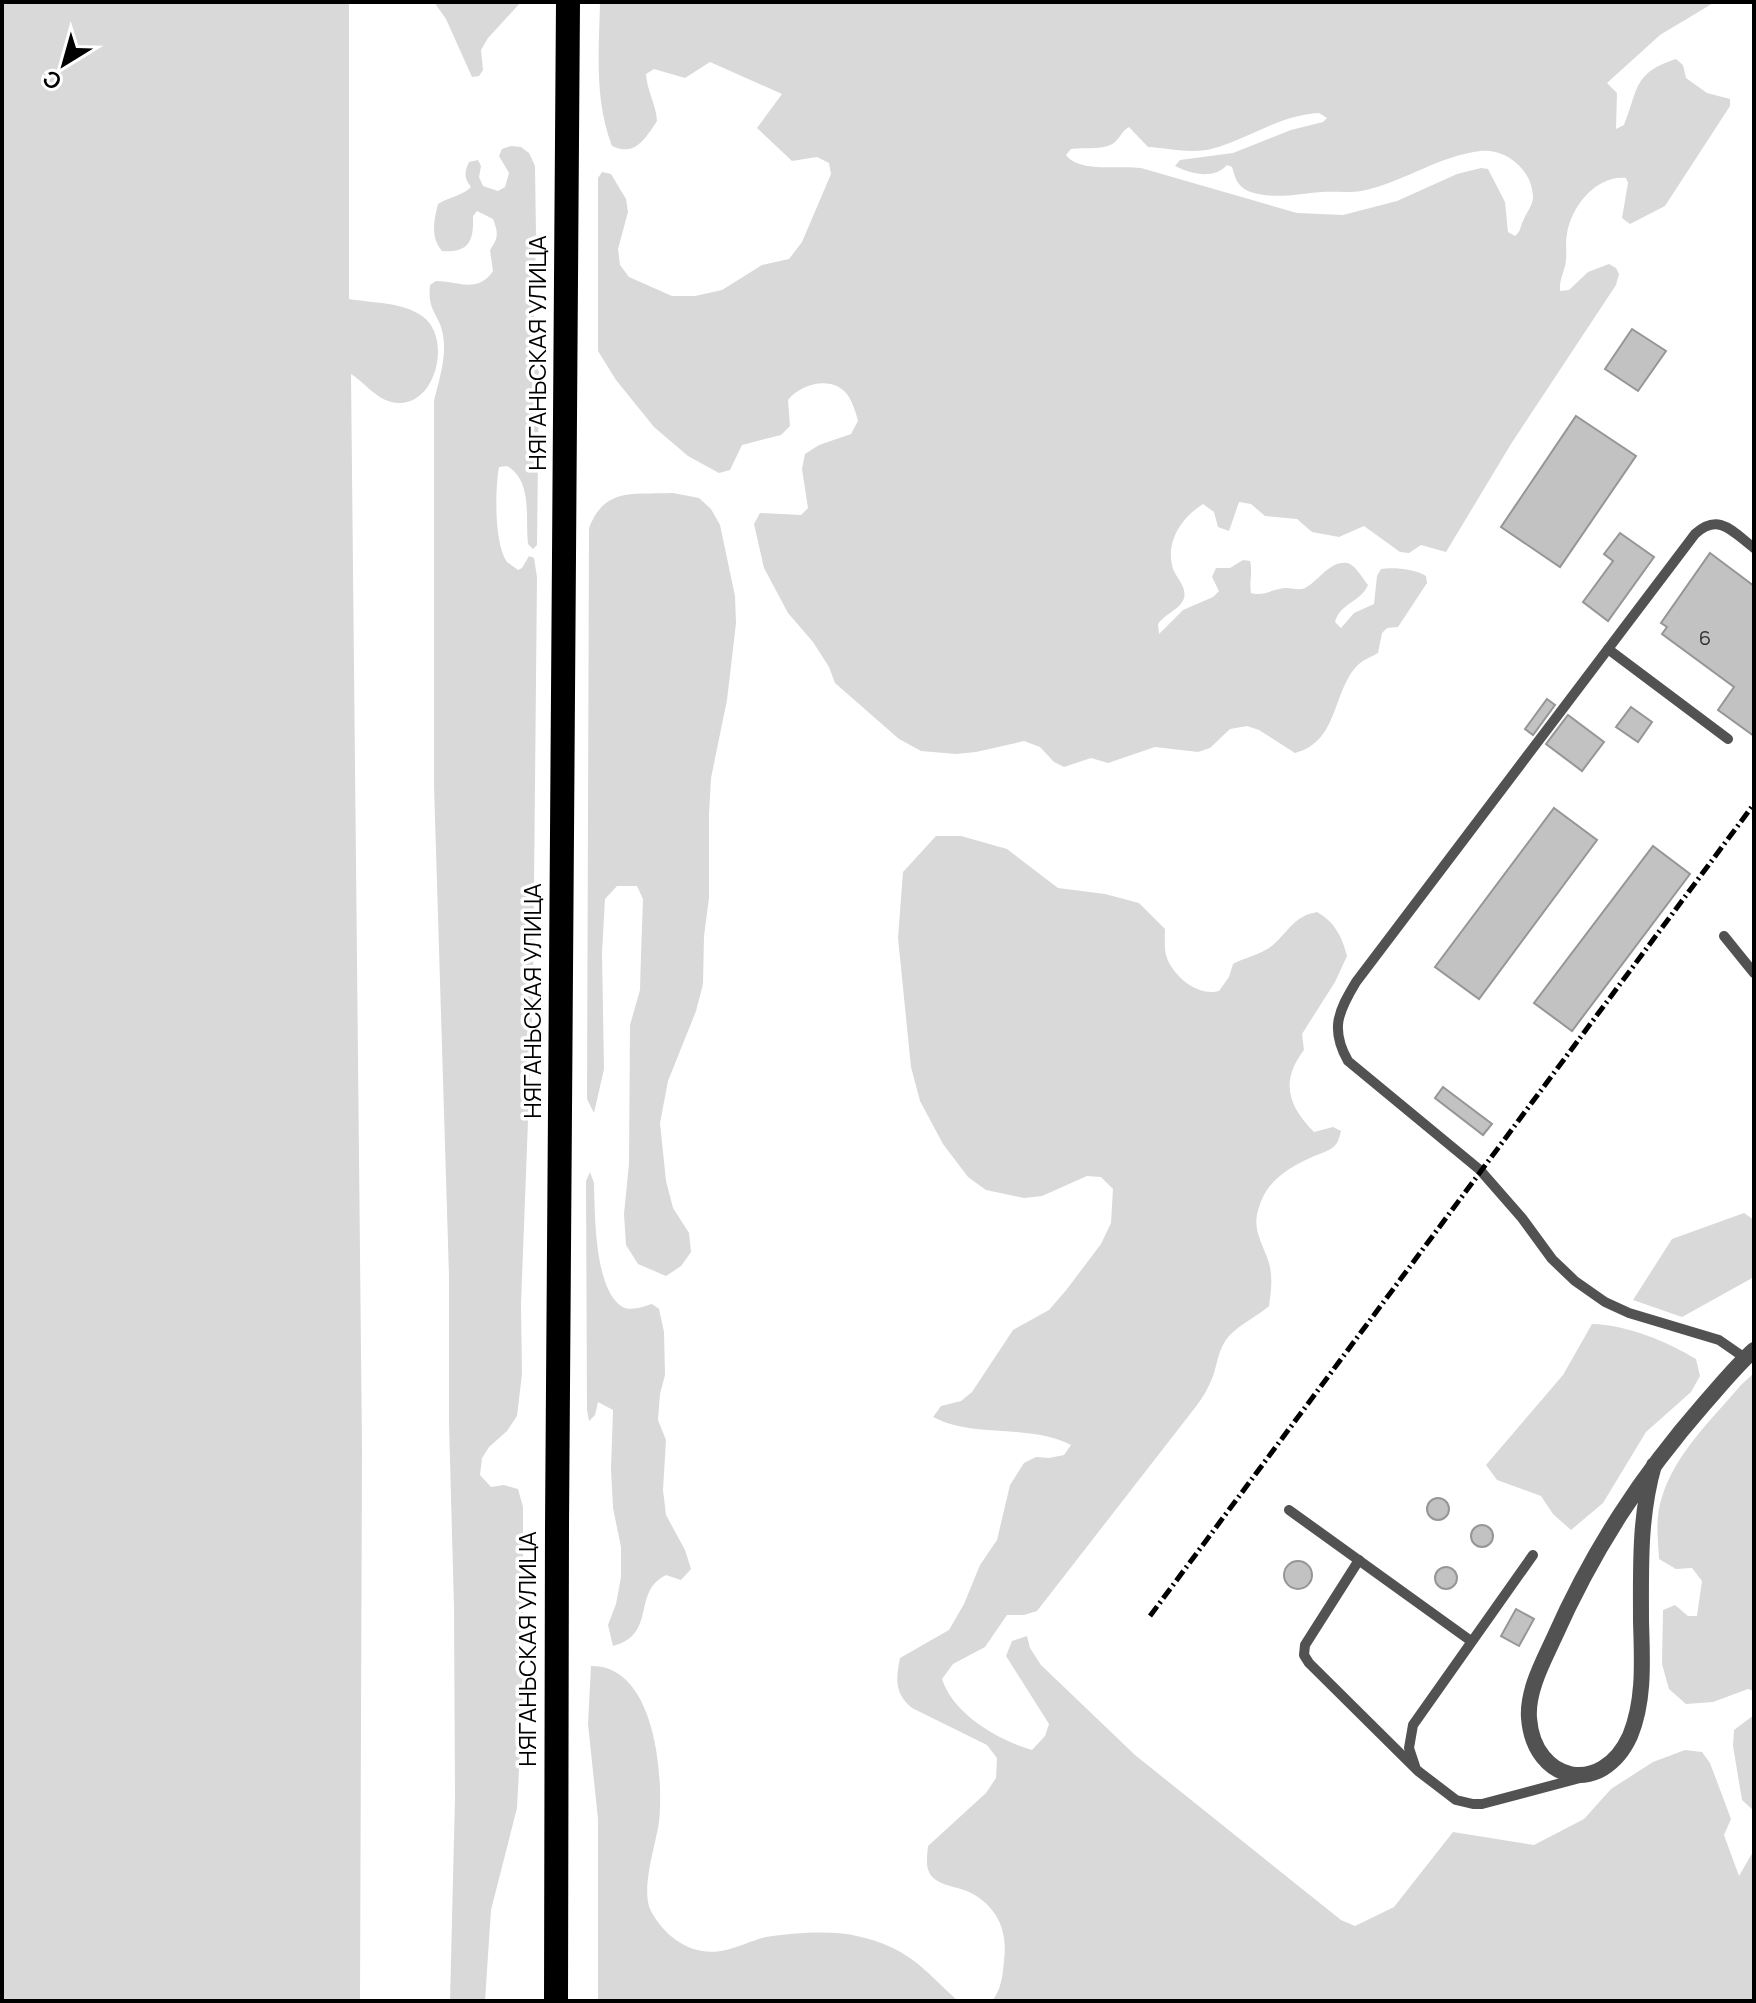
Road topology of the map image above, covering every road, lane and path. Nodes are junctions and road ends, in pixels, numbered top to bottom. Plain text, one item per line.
1 (568, 2) edge
2 (1754, 548) edge
3 (1608, 649) junction
4 (1728, 739) dead end
5 (1724, 936) dead end
6 (1754, 973) edge
7 (1750, 1354) edge
8 (1654, 1465) junction
9 (1289, 1510) dead end
10 (1533, 1555) dead end
11 (1359, 1560) junction
12 (1471, 1641) junction
13 (1418, 1771) junction
14 (1588, 1775) junction
15 (556, 2001) edge

1 - 15 highway, НЯГАНЬСКАЯ УЛИЦА
2 - 3 lane
3 - 4 lane
3 - 7 lane
5 - 6 lane
7 - 8 street
8 - 14 street
8 - 14 street
9 - 11 lane
10 - 12 lane
11 - 12 lane
11 - 13 lane
12 - 13 lane
13 - 14 lane

